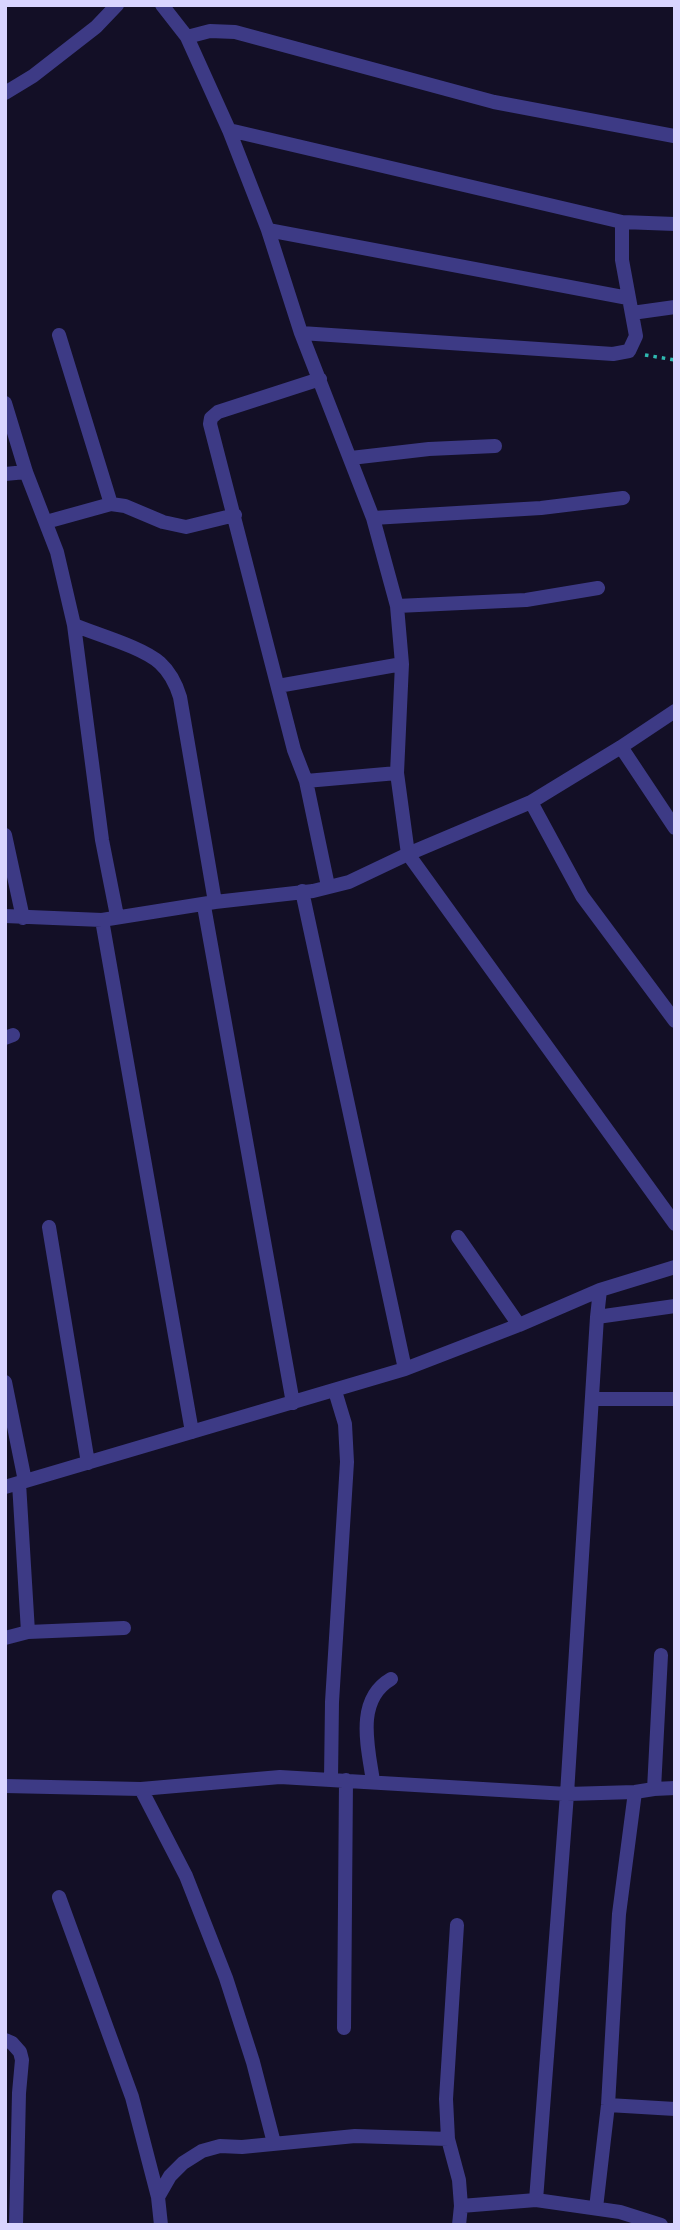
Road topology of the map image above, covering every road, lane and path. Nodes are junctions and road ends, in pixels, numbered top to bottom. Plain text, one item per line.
1 (117, 5) edge
2 (162, 5) edge
3 (187, 37) junction
4 (5, 93) edge
5 (229, 130) junction
6 (674, 136) edge
7 (622, 222) junction
8 (675, 223) edge
9 (268, 230) junction
10 (628, 298) junction
11 (675, 307) edge
12 (632, 313) junction
13 (301, 333) junction
14 (59, 335) dead end
15 (629, 351) junction
16 (675, 360) edge
17 (320, 379) junction
18 (5, 403) edge
19 (495, 446) dead end
20 (351, 458) junction
21 (26, 472) junction
22 (5, 474) edge
23 (623, 498) dead end
24 (111, 503) junction
25 (235, 515) junction
26 (373, 518) junction
27 (46, 522) junction
28 (598, 588) dead end
29 (397, 606) junction
30 (74, 625) junction
31 (402, 664) junction
32 (278, 686) junction
33 (675, 711) edge
34 (621, 747) junction
35 (397, 773) junction
36 (306, 781) junction
37 (531, 802) junction
38 (675, 828) edge
39 (5, 835) edge
40 (408, 854) junction
41 (327, 886) junction
42 (302, 891) junction
43 (209, 904) junction
44 (5, 916) edge
45 (117, 916) junction
46 (23, 918) junction
47 (102, 920) junction
48 (675, 1021) edge
49 (675, 1224) edge
50 (49, 1227) dead end
51 (458, 1237) dead end
52 (675, 1267) edge
53 (600, 1290) junction
54 (675, 1306) edge
55 (597, 1317) junction
56 (519, 1325) junction
57 (405, 1369) junction
58 (5, 1382) edge
59 (335, 1391) junction
60 (593, 1399) junction
61 (675, 1399) edge
62 (293, 1403) junction
63 (192, 1432) junction
64 (88, 1463) junction
65 (17, 1484) edge
66 (124, 1628) dead end
67 (28, 1632) junction
68 (5, 1638) edge
69 (661, 1655) dead end
70 (391, 1679) dead end
71 (339, 1780) junction
72 (373, 1781) junction
73 (5, 1786) edge
74 (141, 1788) junction
75 (675, 1788) edge
76 (654, 1789) junction
77 (635, 1792) junction
78 (568, 1794) junction
79 (59, 1897) dead end
80 (457, 1925) dead end
81 (344, 2028) dead end
82 (5, 2040) edge
83 (608, 2105) junction
84 (675, 2109) edge
85 (448, 2139) junction
86 (274, 2143) junction
87 (158, 2197) junction
88 (536, 2200) junction
89 (461, 2206) junction
90 (596, 2208) junction
91 (16, 2225) edge
92 (161, 2225) edge
93 (459, 2225) edge
94 (661, 2225) edge

1 - 4 street
2 - 3 street
3 - 5 street
3 - 6 street
5 - 7 street
5 - 9 street
7 - 8 street
7 - 10 street
9 - 10 street
9 - 13 street
10 - 12 street
11 - 12 street
12 - 15 street
13 - 15 street
13 - 17 street
14 - 24 street
15 - 16 path
17 - 20 street
17 - 25 street
18 - 21 street
19 - 20 street
20 - 26 street
21 - 22 street
21 - 27 street
23 - 26 street
24 - 25 street
24 - 27 street
25 - 32 street
26 - 29 street
27 - 30 street
28 - 29 street
29 - 31 street
30 - 43 street
30 - 45 street
31 - 32 street
31 - 35 street
32 - 36 street
33 - 34 street
34 - 37 street
34 - 38 street
35 - 36 street
35 - 40 street
36 - 41 street
37 - 40 street
37 - 48 street
39 - 46 street
40 - 41 street
40 - 49 street
41 - 42 street
42 - 43 street
42 - 57 street
43 - 45 street
43 - 62 street
44 - 46 street
45 - 47 street
46 - 47 street
47 - 63 street
50 - 64 street
51 - 56 street
52 - 53 street
53 - 55 street
53 - 56 street
54 - 55 street
55 - 60 street
56 - 57 street
57 - 59 street
58 - 65 street
59 - 62 street
59 - 71 street
60 - 61 street
60 - 78 street
62 - 63 street
63 - 64 street
64 - 65 street
65 - 67 street
66 - 67 street
67 - 68 street
69 - 76 street
70 - 72 street
71 - 72 street
71 - 74 street
71 - 81 street
72 - 78 street
73 - 74 street
74 - 86 street
75 - 76 street
76 - 77 street
77 - 78 street
77 - 83 street
78 - 88 street
79 - 87 street
80 - 85 street
82 - 91 street
83 - 84 street
83 - 90 street
85 - 86 street
85 - 89 street
86 - 87 street
87 - 92 street
88 - 89 street
88 - 90 street
89 - 93 street
90 - 94 street

